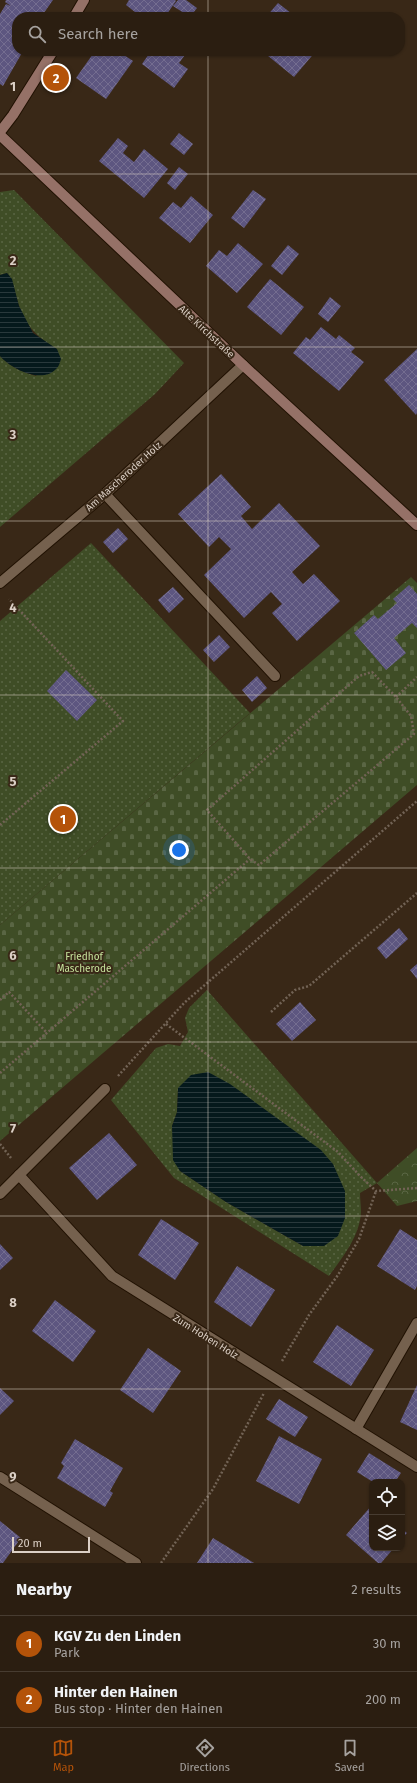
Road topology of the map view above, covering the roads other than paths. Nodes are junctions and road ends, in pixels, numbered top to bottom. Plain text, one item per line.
1 (84, 0) edge
2 (77, 12) edge
3 (50, 56) edge
4 (0, 134) edge
5 (243, 365) junction
6 (105, 494) junction
7 (417, 525) edge
8 (0, 583) edge
9 (275, 676) dead end
10 (105, 1090) road end
11 (19, 1175) junction
12 (0, 1194) edge
13 (417, 1323) edge
14 (356, 1429) junction
15 (417, 1467) edge
16 (0, 1477) edge
17 (136, 1563) edge

1 - 2 main road
3 - 4 main road
4 - 5 main road, Alte Kirchstraße
5 - 6 street, Am Mascheroder Holz
5 - 7 main road, Alte Kirchstraße
6 - 8 street, Am Mascheroder Holz
6 - 9 street
10 - 11 street
11 - 12 street
11 - 14 street, Zum Hohen Holz
13 - 14 street
14 - 15 street, Zum Hohen Holz
16 - 17 street

